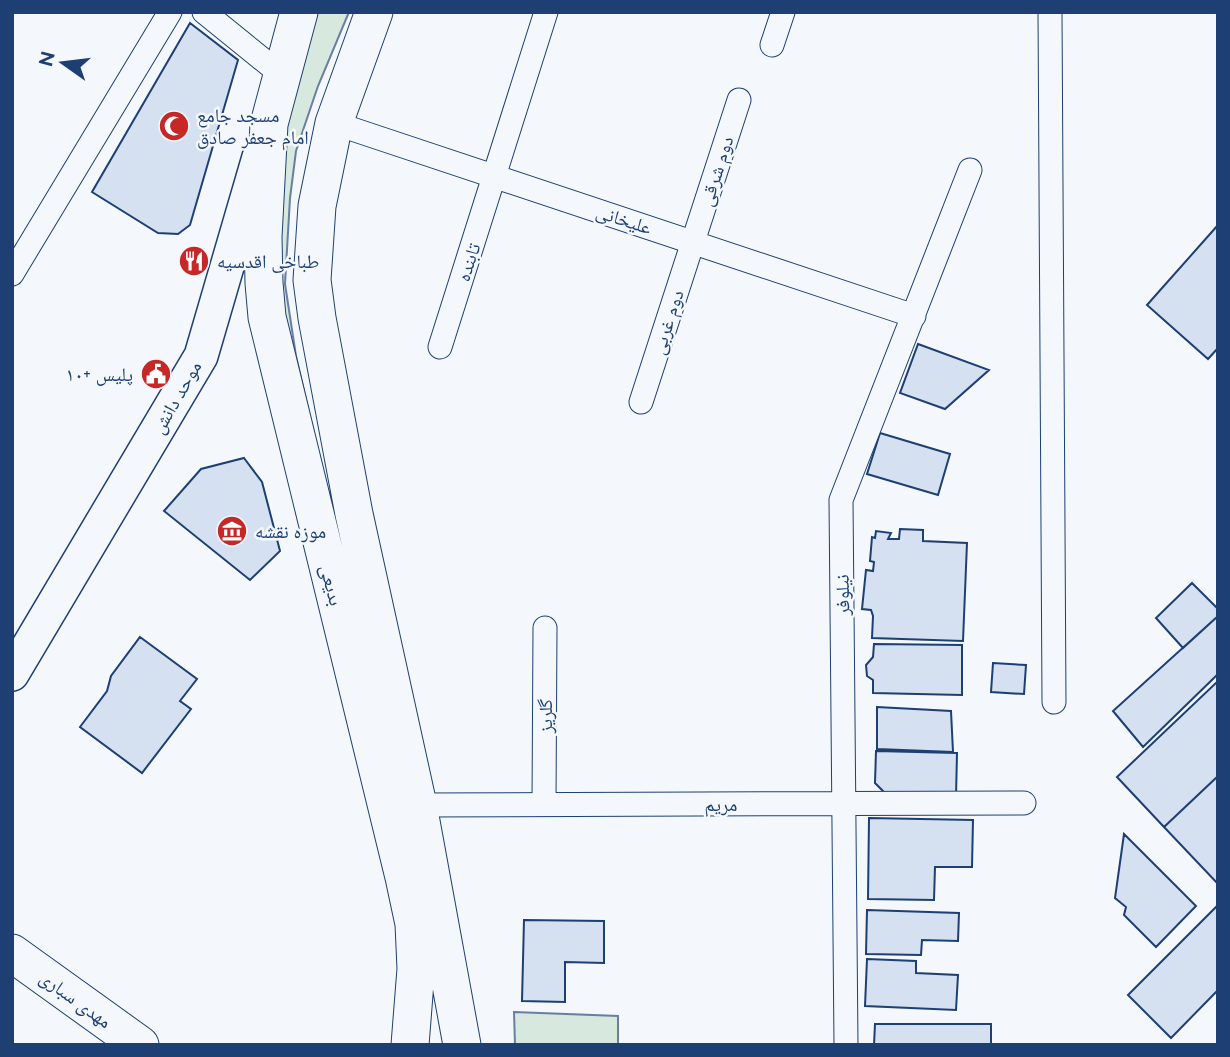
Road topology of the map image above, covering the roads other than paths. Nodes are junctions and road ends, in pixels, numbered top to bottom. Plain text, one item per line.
1 (170, 12) edge
2 (204, 12) edge
3 (299, 12) edge
4 (374, 12) edge
5 (546, 12) edge
6 (783, 12) edge
7 (1050, 12) edge
8 (772, 45) dead end
9 (283, 76) junction
10 (738, 100) dead end
11 (334, 122) junction
12 (269, 124) junction
13 (970, 170) dead end
14 (495, 176) junction
15 (693, 242) junction
16 (12, 274) edge
17 (914, 316) junction
18 (440, 347) dead end
19 (641, 402) dead end
20 (545, 628) dead end
21 (12, 674) edge
22 (1054, 702) dead end
23 (1024, 803) dead end
24 (544, 804) junction
25 (845, 804) junction
26 (418, 805) junction
27 (12, 953) edge
28 (140, 1045) edge
29 (410, 1045) edge
30 (462, 1045) edge
31 (846, 1045) edge

1 - 16 street
2 - 9 street
3 - 9 main road, موحد دانش
4 - 11 main road
5 - 14 street, تابنده
6 - 8 street
7 - 22 street
9 - 12 main road, موحد دانش
10 - 15 street, دوم شرقی
11 - 14 street, علیخانی
11 - 26 main road, بدیعی
12 - 21 main road, موحد دانش
12 - 29 main road, بدیعی
13 - 17 street, نیلوفر
14 - 15 street, علیخانی
14 - 18 street, تابنده
15 - 17 street, علیخانی
15 - 19 street, دوم غربی
17 - 25 street, نیلوفر
20 - 24 street, گلریز
23 - 25 street, مریم
24 - 25 street, مریم
24 - 26 street, مریم
25 - 31 street, نیلوفر
26 - 30 main road, بدیعی
27 - 28 main road, مهدی سباری

